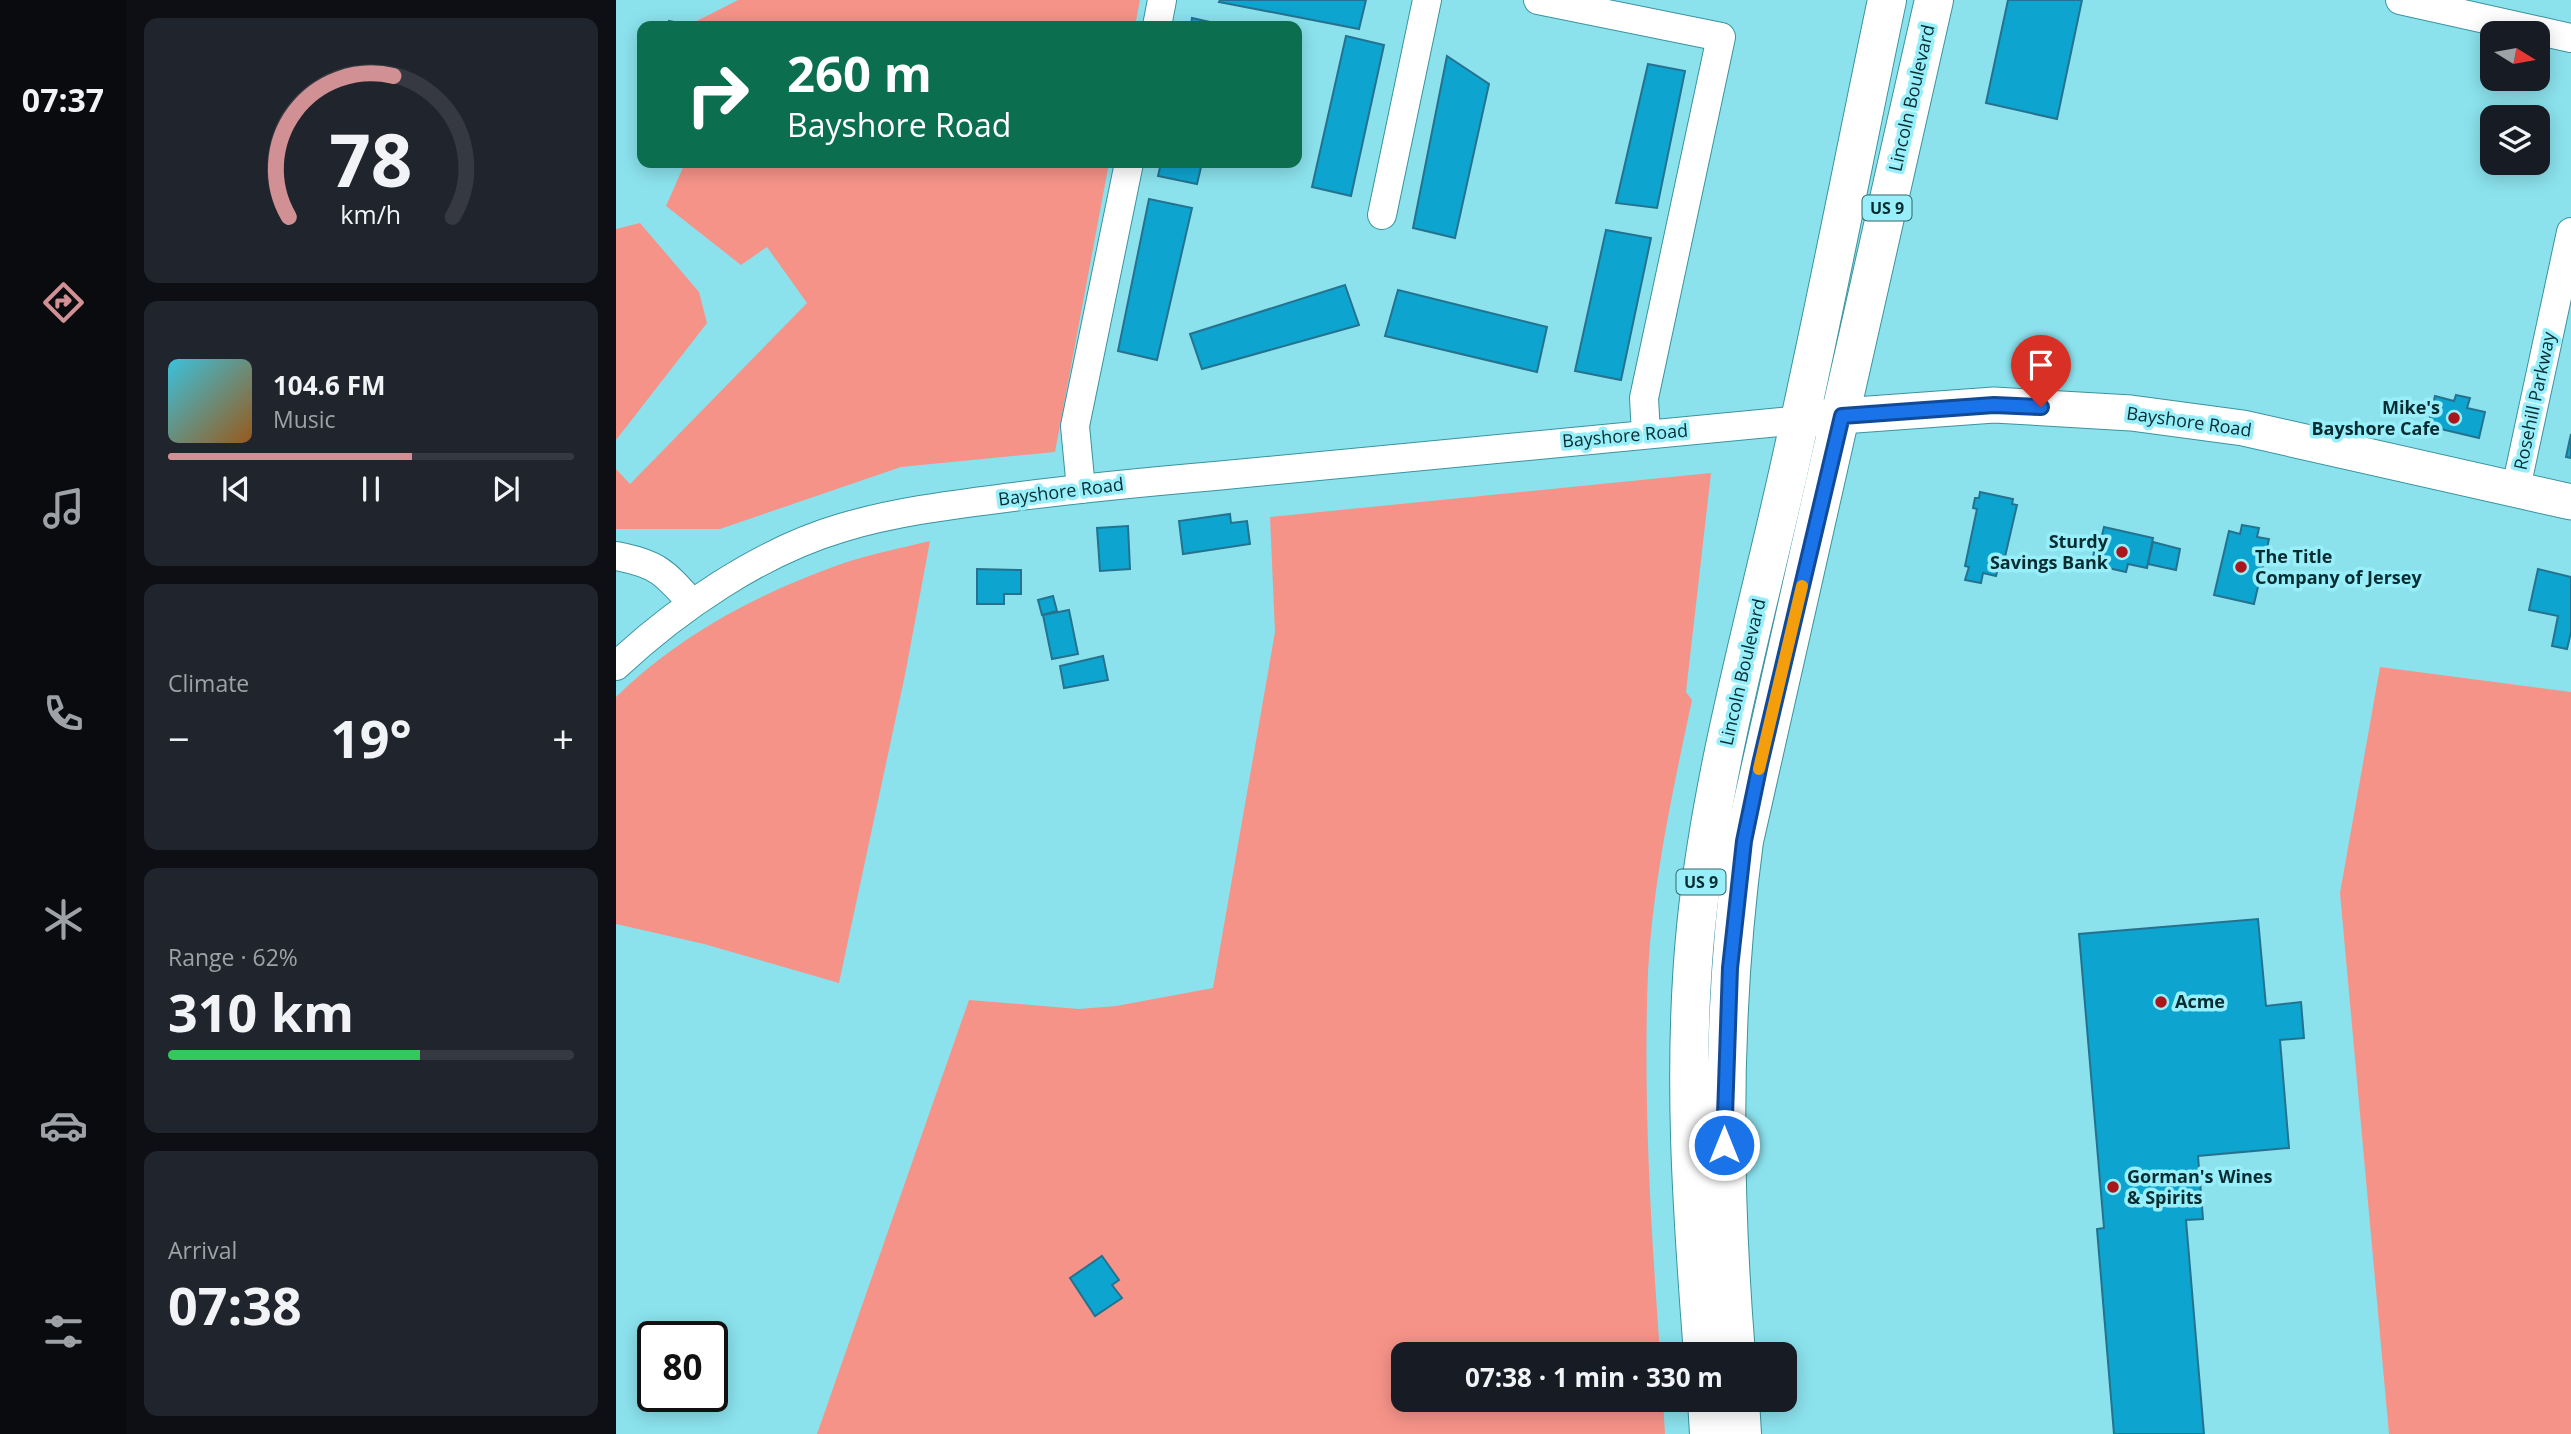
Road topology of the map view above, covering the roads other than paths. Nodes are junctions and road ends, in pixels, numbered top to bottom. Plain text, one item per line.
1 (1162, 0) edge
2 (1427, 0) edge
3 (1538, 0) edge
4 (1887, 0) edge
5 (1934, 0) edge
6 (2400, 0) edge
7 (1158, 21) edge
8 (2571, 38) edge
9 (1128, 168) edge
10 (1382, 215) dead end
11 (2571, 232) edge
12 (2567, 271) edge
13 (1842, 416) junction
14 (1801, 420) junction
15 (1646, 434) junction
16 (2516, 488) junction
17 (1081, 489) junction
18 (2571, 502) edge
19 (616, 556) edge
20 (692, 603) junction
21 (616, 666) edge
22 (1702, 1342) edge
23 (1735, 1342) edge
24 (1707, 1412) edge
25 (1741, 1412) edge
26 (1709, 1434) edge
27 (1742, 1434) edge

1 - 7 street
2 - 10 street
3 - 15 street
4 - 14 highway, Lincoln Boulevard / US 9
5 - 13 highway, Lincoln Boulevard / US 9
6 - 8 street
9 - 17 street
11 - 12 street, Rosehill Parkway
12 - 16 street, Rosehill Parkway
13 - 14 main road, Bayshore Road
13 - 16 main road, Bayshore Road
13 - 23 highway, Lincoln Boulevard / US 9
14 - 15 street, Bayshore Road
14 - 22 highway, Lincoln Boulevard / US 9
15 - 17 street, Bayshore Road
16 - 18 main road, Bayshore Road
17 - 20 street, Bayshore Road
19 - 20 street
20 - 21 street, Bayshore Road
24 - 26 highway
25 - 27 highway

